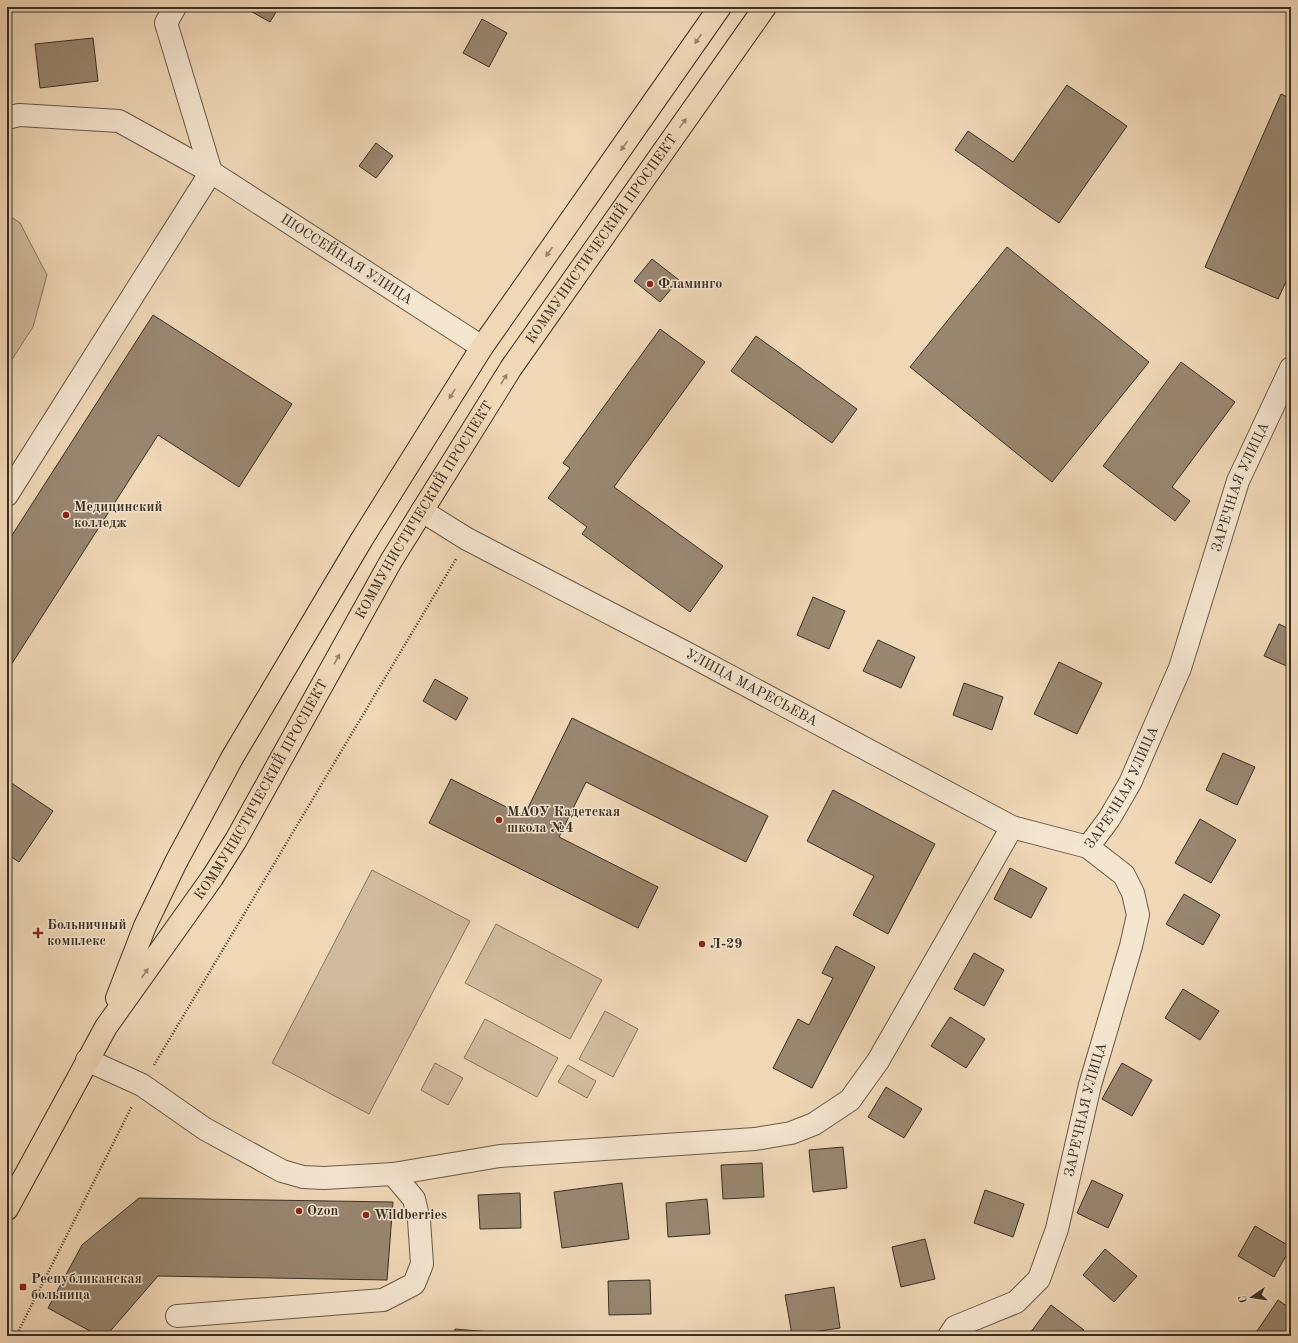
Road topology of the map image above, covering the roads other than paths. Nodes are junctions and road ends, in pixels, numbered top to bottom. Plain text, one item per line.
1 (720, 7) edge
2 (765, 7) edge
3 (167, 12) edge
4 (7, 118) edge
5 (212, 172) junction
6 (482, 347) junction
7 (1291, 368) edge
8 (7, 495) edge
9 (422, 511) junction
10 (1012, 827) junction
11 (1088, 847) junction
12 (106, 1027) junction
13 (87, 1060) junction
14 (393, 1174) junction
15 (7, 1209) edge
16 (177, 1316) dead end
17 (949, 1336) edge

1 -> 6 main road, КОММУНИСТИЧЕСКИЙ ПРОСПЕКТ
9 -> 2 main road, КОММУНИСТИЧЕСКИЙ ПРОСПЕКТ
3 - 5 street
4 - 5 street, ШОССЕЙНАЯ УЛИЦА
5 - 6 street, ШОССЕЙНАЯ УЛИЦА
5 - 8 street
6 -> 12 main road, КОММУНИСТИЧЕСКИЙ ПРОСПЕКТ
7 - 11 street, ЗАРЕЧНАЯ УЛИЦА
9 - 10 street, УЛИЦА МАРЕСЬЕВА
12 -> 9 main road, КОММУНИСТИЧЕСКИЙ ПРОСПЕКТ
10 - 11 street, УЛИЦА МАРЕСЬЕВА
10 - 14 street
11 - 17 street, ЗАРЕЧНАЯ УЛИЦА
12 - 13 main road, КОММУНИСТИЧЕСКИЙ ПРОСПЕКТ
13 - 14 street
13 - 15 main road, КОММУНИСТИЧЕСКИЙ ПРОСПЕКТ
14 - 16 street

